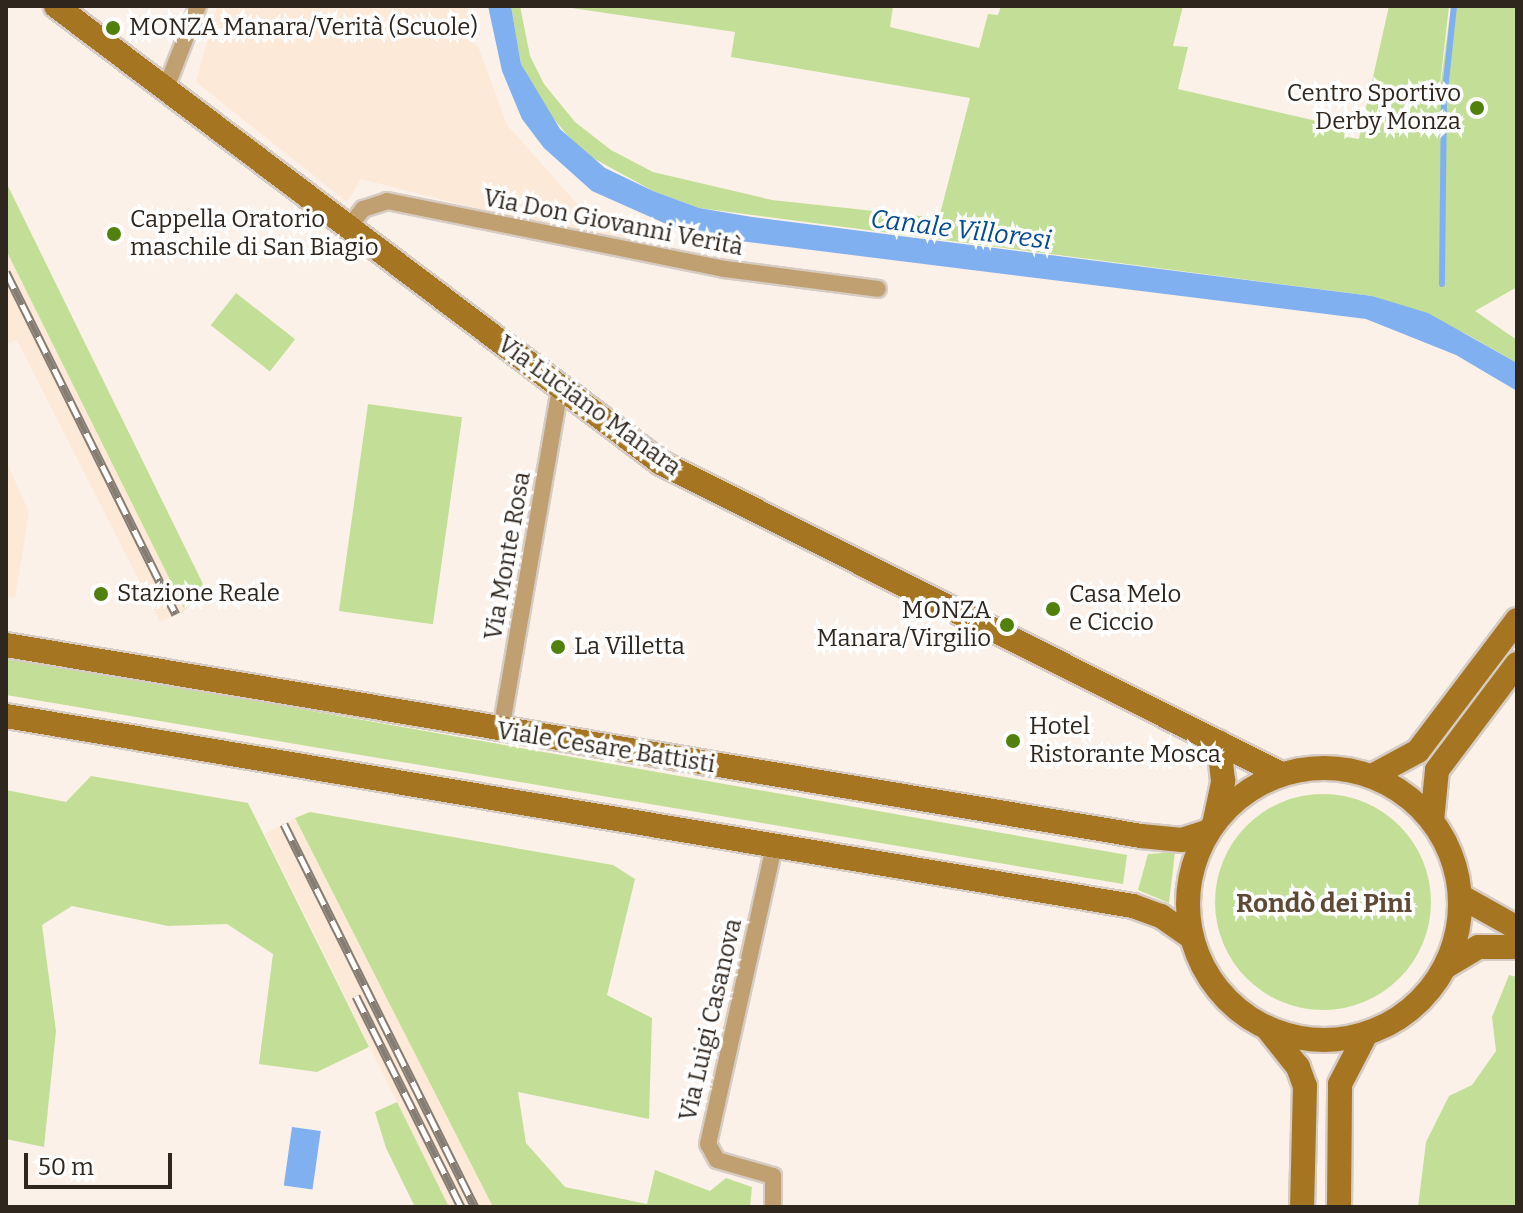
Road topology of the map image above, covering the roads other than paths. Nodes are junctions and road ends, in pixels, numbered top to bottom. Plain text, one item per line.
1 (56, 6) edge
2 (192, 9) edge
3 (80, 13) edge
4 (166, 88) junction
5 (349, 227) junction
6 (878, 289) dead end
7 (560, 389) junction
8 (1517, 620) edge
9 (6, 645) edge
10 (1517, 664) edge
11 (6, 716) edge
12 (501, 730) junction
13 (1219, 742) junction
14 (1281, 774) junction
15 (1372, 776) junction
16 (1432, 821) junction
17 (1211, 826) junction
18 (774, 847) junction
19 (1460, 896) junction
20 (1517, 928) edge
21 (1191, 937) junction
22 (1517, 947) edge
23 (1445, 967) junction
24 (1267, 1028) junction
25 (1366, 1034) junction
26 (773, 1207) edge
27 (1302, 1207) edge
28 (1339, 1207) edge

1 - 3 main road, Via Luciano Manara
2 - 4 street
3 - 4 main road, Via Luciano Manara
4 - 5 main road, Via Luciano Manara
5 - 6 street, Via Don Giovanni Verità
5 - 7 main road, Via Luciano Manara
7 - 12 street, Via Monte Rosa
7 - 13 main road, Via Luciano Manara
8 - 15 main road
9 - 12 main road, Viale Cesare Battisti
10 - 16 main road
11 - 18 main road
12 - 17 main road, Viale Cesare Battisti
13 - 14 main road, Via Luciano Manara
13 - 17 main road
14 - 15 main road
14 - 17 main road
15 - 16 main road
16 - 19 main road
17 - 21 main road
18 - 21 main road
18 - 26 street, Via Luigi Casanova
19 - 20 main road
19 - 23 main road
21 - 24 main road
22 - 23 main road
23 - 25 main road
24 - 25 main road
24 - 27 main road
25 - 28 main road

